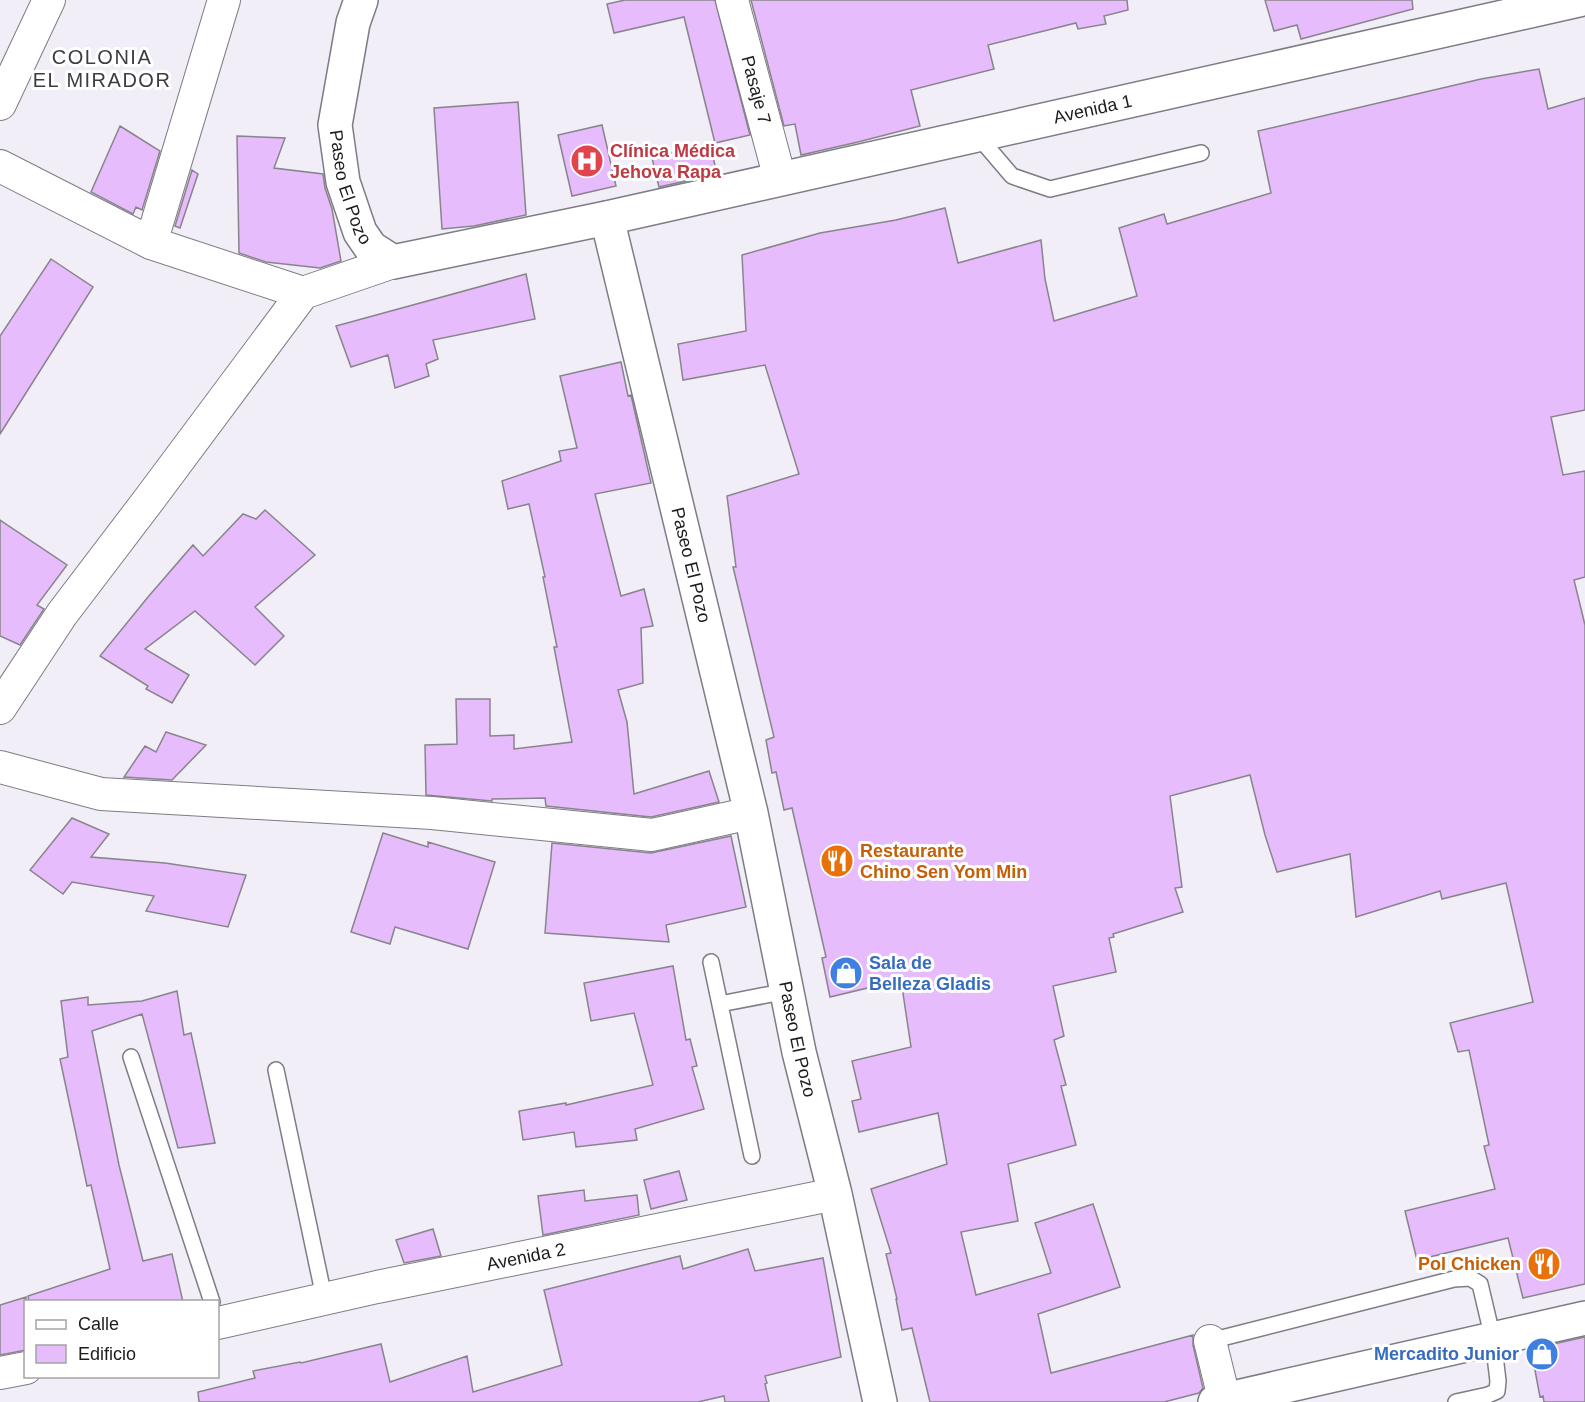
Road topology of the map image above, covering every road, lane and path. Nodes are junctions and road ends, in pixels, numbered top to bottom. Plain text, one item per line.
1 (49, 0) edge
2 (224, 0) edge
3 (361, 0) edge
4 (732, 0) edge
5 (1579, 0) edge
6 (0, 104) edge
7 (977, 135) junction
8 (1201, 153) dead end
9 (0, 166) edge
10 (780, 179) junction
11 (607, 218) junction
12 (151, 243) junction
13 (393, 262) junction
14 (303, 293) junction
15 (0, 708) edge
16 (0, 766) edge
17 (751, 813) junction
18 (711, 962) dead end
19 (787, 991) junction
20 (720, 1004) junction
21 (130, 1057) dead end
22 (276, 1070) dead end
23 (752, 1156) dead end
24 (835, 1194) junction
25 (212, 1300) edge
26 (322, 1300) junction
27 (219, 1316) edge
28 (1585, 1318) edge
29 (1493, 1339) junction
30 (1210, 1341) joint
31 (24, 1368) edge
32 (0, 1373) edge
33 (1222, 1401) edge
34 (879, 1402) edge
35 (1455, 1402) edge

1 - 6 street
2 - 12 street
3 - 13 street, Paseo El Pozo
4 - 10 street, Pasaje 7
5 - 7 street, Avenida 1
7 - 8 lane
7 - 10 street, Avenida 1
9 - 12 street
10 - 11 street, Avenida 1
11 - 13 street, Paseo El Pozo
11 - 17 street, Paseo El Pozo
12 - 14 street
13 - 14 street
14 - 15 street
16 - 17 street
17 - 19 street, Paseo El Pozo
18 - 20 lane
19 - 20 lane
19 - 24 street, Paseo El Pozo
20 - 23 lane
21 - 25 lane
22 - 26 lane
24 - 26 street, Avenida 2
24 - 34 street, Paseo El Pozo
26 - 27 street, Avenida 2
28 - 29 street
29 - 30 lane
29 - 33 street
29 - 35 lane
30 - 33 street
31 - 32 street

